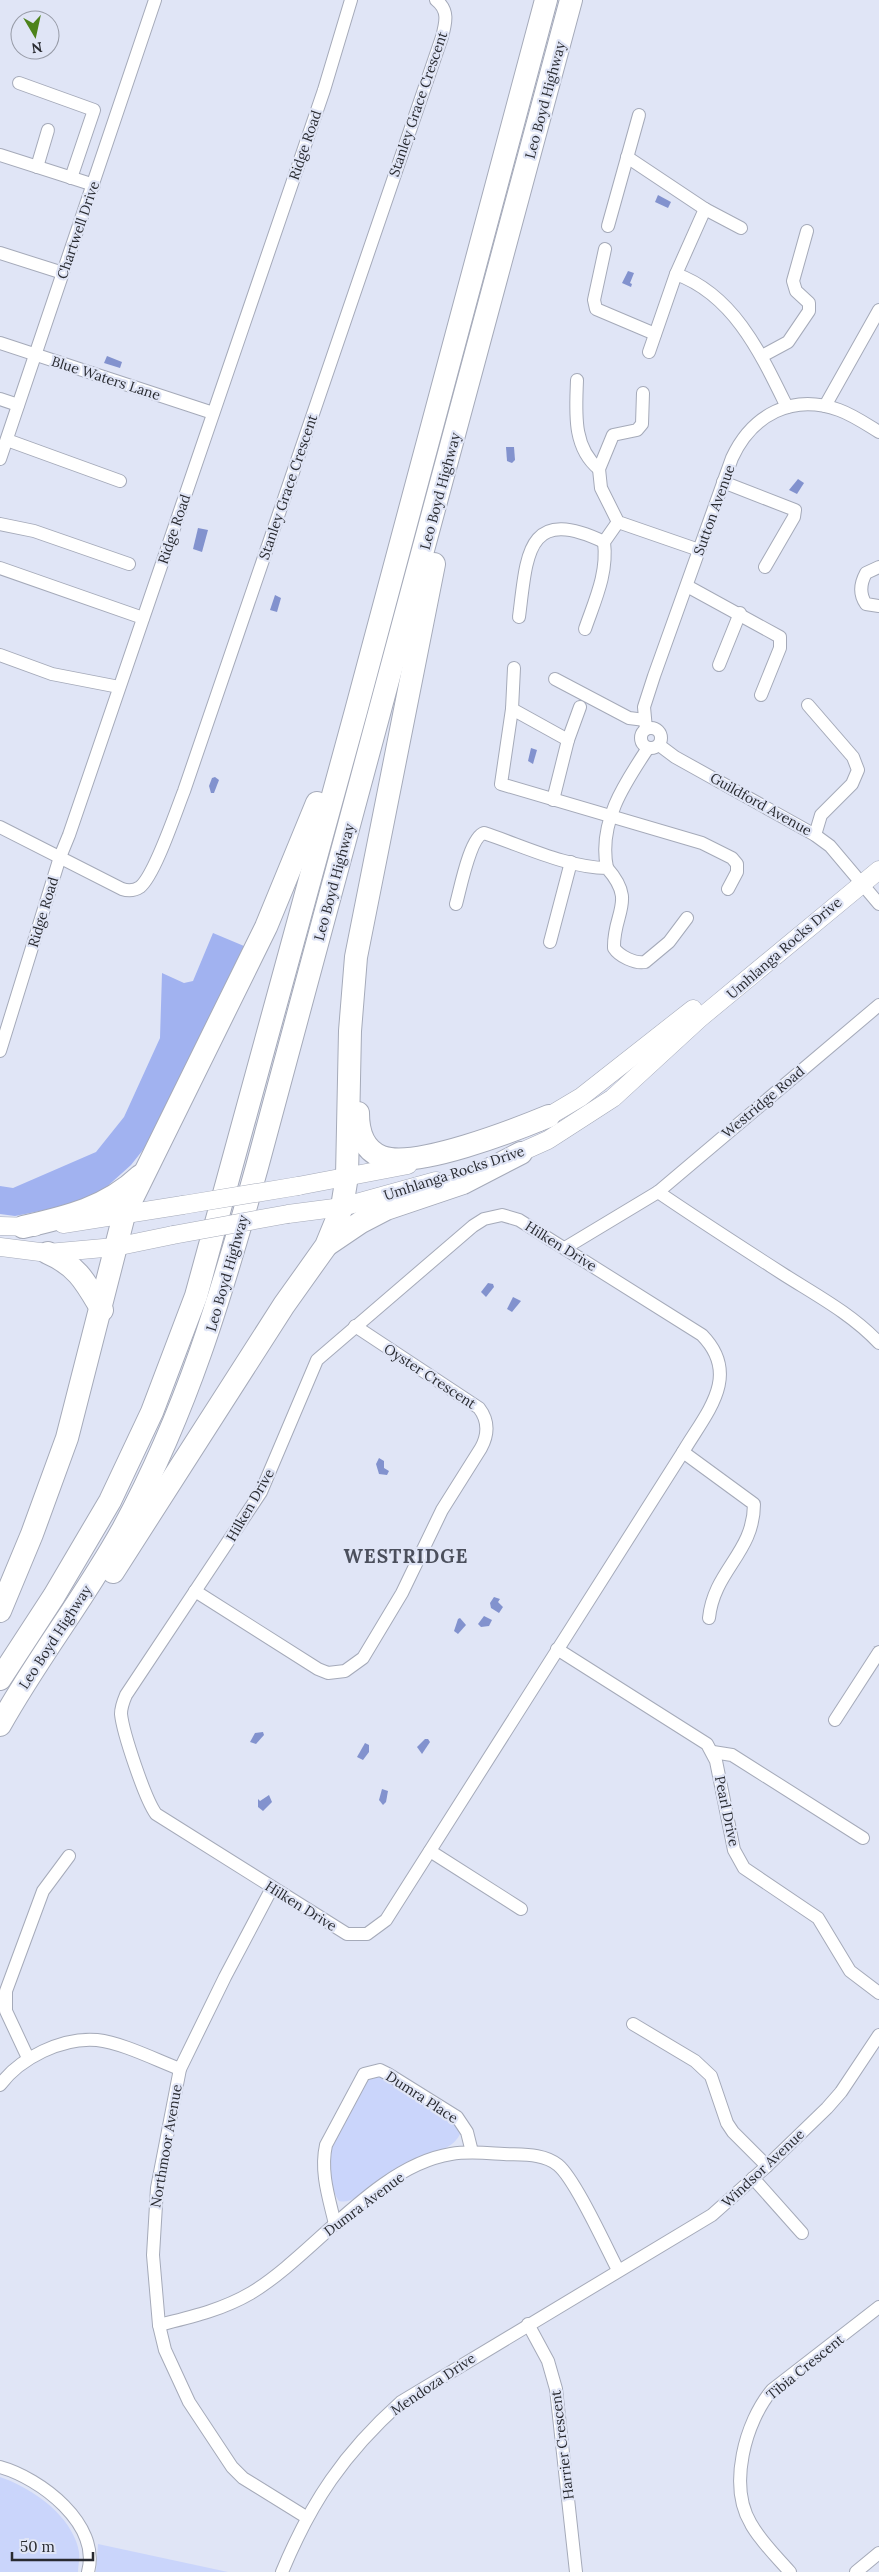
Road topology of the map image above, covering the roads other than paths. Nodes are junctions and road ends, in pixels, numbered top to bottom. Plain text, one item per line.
1 (155, 0) edge
2 (436, 0) edge
3 (546, 0) edge
4 (571, 0) edge
5 (352, 2) edge
6 (19, 82) dead end
7 (639, 115) dead end
8 (48, 130) dead end
9 (0, 155) edge
10 (627, 157) junction
11 (37, 167) junction
12 (71, 178) junction
13 (94, 185) junction
14 (705, 209) junction
15 (608, 226) dead end
16 (741, 228) dead end
17 (807, 231) dead end
18 (605, 249) dead end
19 (0, 253) edge
20 (63, 273) junction
21 (676, 274) junction
22 (879, 310) edge
23 (655, 334) junction
24 (0, 343) edge
25 (648, 352) dead end
26 (36, 356) junction
27 (762, 356) junction
28 (577, 380) dead end
29 (469, 381) junction
30 (644, 393) dead end
31 (0, 399) edge
32 (18, 405) junction
33 (825, 406) junction
34 (787, 407) junction
35 (213, 413) junction
36 (879, 432) edge
37 (7, 440) junction
38 (0, 459) edge
39 (599, 469) junction
40 (120, 481) dead end
41 (723, 482) junction
42 (412, 496) junction
43 (618, 522) junction
44 (0, 524) edge
45 (604, 542) junction
46 (699, 550) junction
47 (129, 564) dead end
48 (765, 567) dead end
49 (879, 567) edge
50 (0, 568) edge
51 (687, 586) junction
52 (879, 606) edge
53 (740, 613) junction
54 (519, 617) dead end
55 (144, 618) junction
56 (585, 629) dead end
57 (0, 655) edge
58 (719, 665) dead end
59 (514, 668) dead end
60 (555, 679) dead end
61 (119, 687) junction
62 (761, 695) dead end
63 (808, 705) dead end
64 (580, 707) dead end
65 (512, 709) junction
66 (646, 725) junction
67 (568, 740) junction
68 (654, 746) junction
69 (553, 800) junction
70 (612, 816) junction
71 (0, 828) edge
72 (815, 834) junction
73 (60, 857) junction
74 (879, 857) edge
75 (571, 862) junction
76 (607, 868) junction
77 (879, 870) edge
78 (857, 879) junction
79 (728, 889) dead end
80 (456, 904) dead end
81 (879, 904) edge
82 (687, 918) dead end
83 (550, 942) dead end
84 (356, 957) junction
85 (879, 1005) edge
86 (874, 1018) edge
87 (0, 1051) edge
88 (549, 1116) junction
89 (521, 1152) junction
90 (146, 1171) junction
91 (348, 1176) junction
92 (658, 1192) junction
93 (342, 1206) junction
94 (124, 1215) junction
95 (0, 1226) edge
96 (23, 1227) junction
97 (326, 1246) junction
98 (0, 1247) edge
99 (115, 1247) junction
100 (565, 1248) junction
101 (21, 1250) junction
102 (0, 1252) edge
103 (48, 1253) junction
104 (102, 1310) junction
105 (355, 1326) junction
106 (879, 1342) edge
107 (682, 1452) junction
108 (196, 1591) junction
109 (0, 1611) edge
110 (709, 1618) dead end
111 (557, 1649) junction
112 (879, 1652) edge
113 (0, 1679) edge
114 (835, 1720) dead end
115 (0, 1725) edge
116 (0, 1744) edge
117 (713, 1752) junction
118 (863, 1838) dead end
119 (430, 1851) junction
120 (69, 1856) dead end
121 (272, 1888) junction
122 (521, 1909) dead end
123 (879, 1993) edge
124 (632, 2024) dead end
125 (879, 2035) edge
126 (28, 2058) junction
127 (180, 2069) junction
128 (0, 2085) edge
129 (472, 2152) junction
130 (767, 2166) junction
131 (753, 2178) junction
132 (335, 2224) junction
133 (802, 2233) dead end
134 (618, 2270) junction
135 (879, 2307) edge
136 (528, 2324) junction
137 (159, 2325) junction
138 (0, 2467) edge
139 (306, 2517) junction
140 (879, 2553) edge
141 (88, 2572) edge
142 (282, 2572) edge
143 (575, 2572) edge
144 (790, 2572) edge
145 (856, 2572) edge

1 - 13 street, Chartwell Drive
2 - 73 street, Stanley Grace Crescent
3 - 42 highway, Leo Boyd Highway
4 - 29 highway, Leo Boyd Highway
5 - 35 street, Ridge Road
6 - 12 street
7 - 10 street
8 - 11 street
9 - 11 street
10 - 14 street
10 - 15 street
11 - 12 street
12 - 13 street
13 - 20 street, Chartwell Drive
14 - 16 street
14 - 21 street
17 - 27 street
18 - 23 street
19 - 20 street
20 - 26 street, Chartwell Drive
21 - 23 street
21 - 27 street
22 - 33 street
23 - 25 street
24 - 26 street, Blue Waters Lane
26 - 32 street, Chartwell Drive
26 - 35 street, Blue Waters Lane
27 - 34 street
28 - 39 street
29 - 84 highway
29 - 115 highway, Leo Boyd Highway
30 - 39 street
31 - 32 street
32 - 37 street, Chartwell Drive
33 - 34 street, Sutton Avenue
33 - 36 street, Sutton Avenue
34 - 41 street, Sutton Avenue
35 - 55 street, Ridge Road
37 - 38 street, Chartwell Drive
37 - 40 street
39 - 43 street
41 - 46 street, Sutton Avenue
41 - 48 street
42 - 90 highway
42 - 113 highway, Leo Boyd Highway
43 - 45 street
43 - 46 street
44 - 47 street
45 - 54 street
45 - 56 street
46 - 51 street, Sutton Avenue
49 - 52 street
50 - 55 street
51 - 53 street
51 - 66 street, Sutton Avenue
53 - 58 street
53 - 62 street
55 - 61 street, Ridge Road
57 - 61 street
59 - 65 street
60 - 66 street
61 - 73 street, Ridge Road
63 - 72 street
64 - 67 street
65 - 67 street
65 - 69 street
66 - 68 street, Sutton Avenue
67 - 69 street
68 - 70 street
68 - 72 street, Guildford Avenue
69 - 70 street
70 - 76 street
70 - 79 street
71 - 73 street
72 - 78 street, Guildford Avenue
73 - 87 street, Ridge Road
74 - 78 main road, Umhlanga Rocks Drive
75 - 76 street
75 - 80 street
75 - 83 street
76 - 82 street
77 - 78 main road, Umhlanga Rocks Drive
78 - 81 street
78 - 88 main road, Umhlanga Rocks Drive
78 - 89 main road, Umhlanga Rocks Drive
84 - 88 highway
84 - 91 highway
85 - 86 street, Westridge Road
86 - 92 street, Westridge Road
88 - 91 main road, Umhlanga Rocks Drive
89 - 93 main road, Umhlanga Rocks Drive
89 - 97 highway
90 - 94 highway
90 - 96 highway
91 - 93 highway
91 - 94 main road, Umhlanga Rocks Drive, bridge
92 - 100 street, Westridge Road
92 - 106 street
93 - 97 highway
93 - 99 main road, Umhlanga Rocks Drive, bridge
94 - 96 main road, Umhlanga Rocks Drive
94 - 99 highway
95 - 96 main road, Umhlanga Rocks Drive
97 - 116 highway
98 - 101 main road
99 - 103 main road, Umhlanga Rocks Drive
99 - 104 highway
100 - 105 street, Hilken Drive
100 - 107 street, Hilken Drive
101 - 102 main road
101 - 103 main road, Umhlanga Rocks Drive
103 - 104 highway
104 - 109 highway
105 - 108 street, Hilken Drive
105 - 108 street, Oyster Crescent
107 - 110 street
107 - 111 street, Hilken Drive
108 - 121 street, Hilken Drive
111 - 117 street
111 - 119 street, Hilken Drive
112 - 114 street
117 - 118 street
117 - 123 street, Pearl Drive
119 - 121 street, Hilken Drive
119 - 122 street
120 - 126 street
121 - 127 street, Northmoor Avenue
124 - 130 street
125 - 130 street, Windsor Avenue
126 - 127 street
126 - 128 street
127 - 137 street, Northmoor Avenue
129 - 132 street, Dumra Avenue
129 - 132 street, Dumra Place
129 - 134 street, Dumra Avenue
130 - 131 street, Windsor Avenue
131 - 133 street
131 - 134 street, Windsor Avenue
132 - 137 street, Dumra Avenue
134 - 136 street, Mendoza Drive
135 - 144 street, Tibia Crescent
136 - 139 street, Mendoza Drive
136 - 143 street, Harrier Crescent
137 - 139 street, Northmoor Avenue
138 - 141 street
139 - 142 street, Mendoza Drive
140 - 145 street

